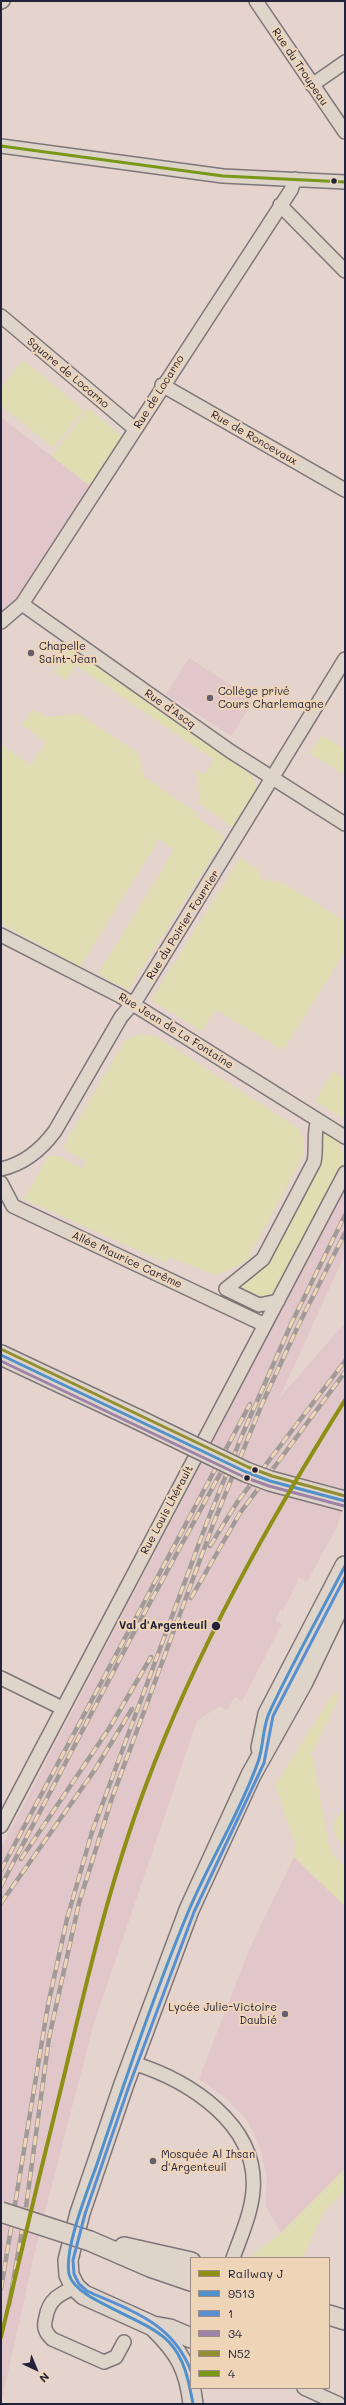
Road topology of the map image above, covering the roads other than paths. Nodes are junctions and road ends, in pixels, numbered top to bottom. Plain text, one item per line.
1 (256, 1) edge
2 (345, 62) edge
3 (312, 85) junction
4 (345, 132) edge
5 (1, 146) edge
6 (295, 179) junction
7 (345, 182) edge
8 (280, 205) junction
9 (345, 272) edge
10 (1, 316) edge
11 (162, 385) junction
12 (135, 429) junction
13 (345, 490) edge
14 (22, 604) junction
15 (1, 622) edge
16 (345, 659) edge
17 (273, 779) junction
18 (345, 824) edge
19 (1, 935) edge
20 (131, 1004) junction
21 (318, 1120) junction
22 (345, 1138) edge
23 (1, 1169) edge
24 (345, 1173) edge
25 (1, 1183) edge
26 (278, 1300) junction
27 (259, 1305) junction
28 (266, 1323) junction
29 (1, 1355) edge
30 (345, 1501) edge
31 (345, 1566) edge
32 (343, 1604) edge
33 (1, 1678) edge
34 (62, 1708) junction
35 (259, 1761) junction
36 (1, 1826) edge
37 (132, 2063) junction
38 (1, 2212) edge
39 (90, 2241) junction
40 (233, 2257) edge
41 (190, 2262) edge
42 (190, 2281) edge
43 (75, 2286) junction
44 (330, 2315) edge
45 (345, 2320) edge
46 (153, 2326) junction
47 (190, 2338) edge
48 (124, 2342) dead end
49 (190, 2389) edge
50 (190, 2389) edge
51 (203, 2389) edge
52 (306, 2389) edge
53 (193, 2404) edge
54 (338, 2404) edge

1 - 3 street, Rue du Troupeau
2 - 3 street
3 - 4 street, Rue du Troupeau
5 - 6 street
6 - 7 street
6 - 8 street, Rue de Locarno
8 - 9 street
8 - 11 street, Rue de Locarno
10 - 12 street, Square de Locarno
11 - 12 street, Rue de Locarno
11 - 13 street, Rue de Roncevaux
12 - 14 street, Rue de Locarno
14 - 15 street
14 - 17 street, Rue d'Ascq
16 - 17 street, Rue du Poirier Fourrier
17 - 18 street, Rue d'Ascq
17 - 20 street, Rue du Poirier Fourrier
19 - 20 street, Rue Jean de La Fontaine
20 - 21 street, Rue Jean de La Fontaine
20 - 23 street, Rue du Poirier Fourrier
21 - 22 street, Rue Jean de La Fontaine
21 - 27 street
24 - 26 street, Rue Louis Lhérault
25 - 28 street, Allée Maurice Carême
26 - 27 street
26 - 28 street, Rue Louis Lhérault
27 - 28 street
28 - 34 street, Rue Louis Lhérault
29 - 30 main road, bridge
31 - 35 main road
32 - 35 main road
33 - 34 street
34 - 36 street, Rue Louis Lhérault
35 - 37 main road
37 - 40 street
37 - 43 main road
38 - 39 main road, bridge
39 - 41 main road
39 - 42 main road
43 - 46 main road
43 - 48 street
44 - 45 main road
46 - 47 main road
46 - 49 main road
50 - 53 main road
51 - 53 main road
52 - 54 street

